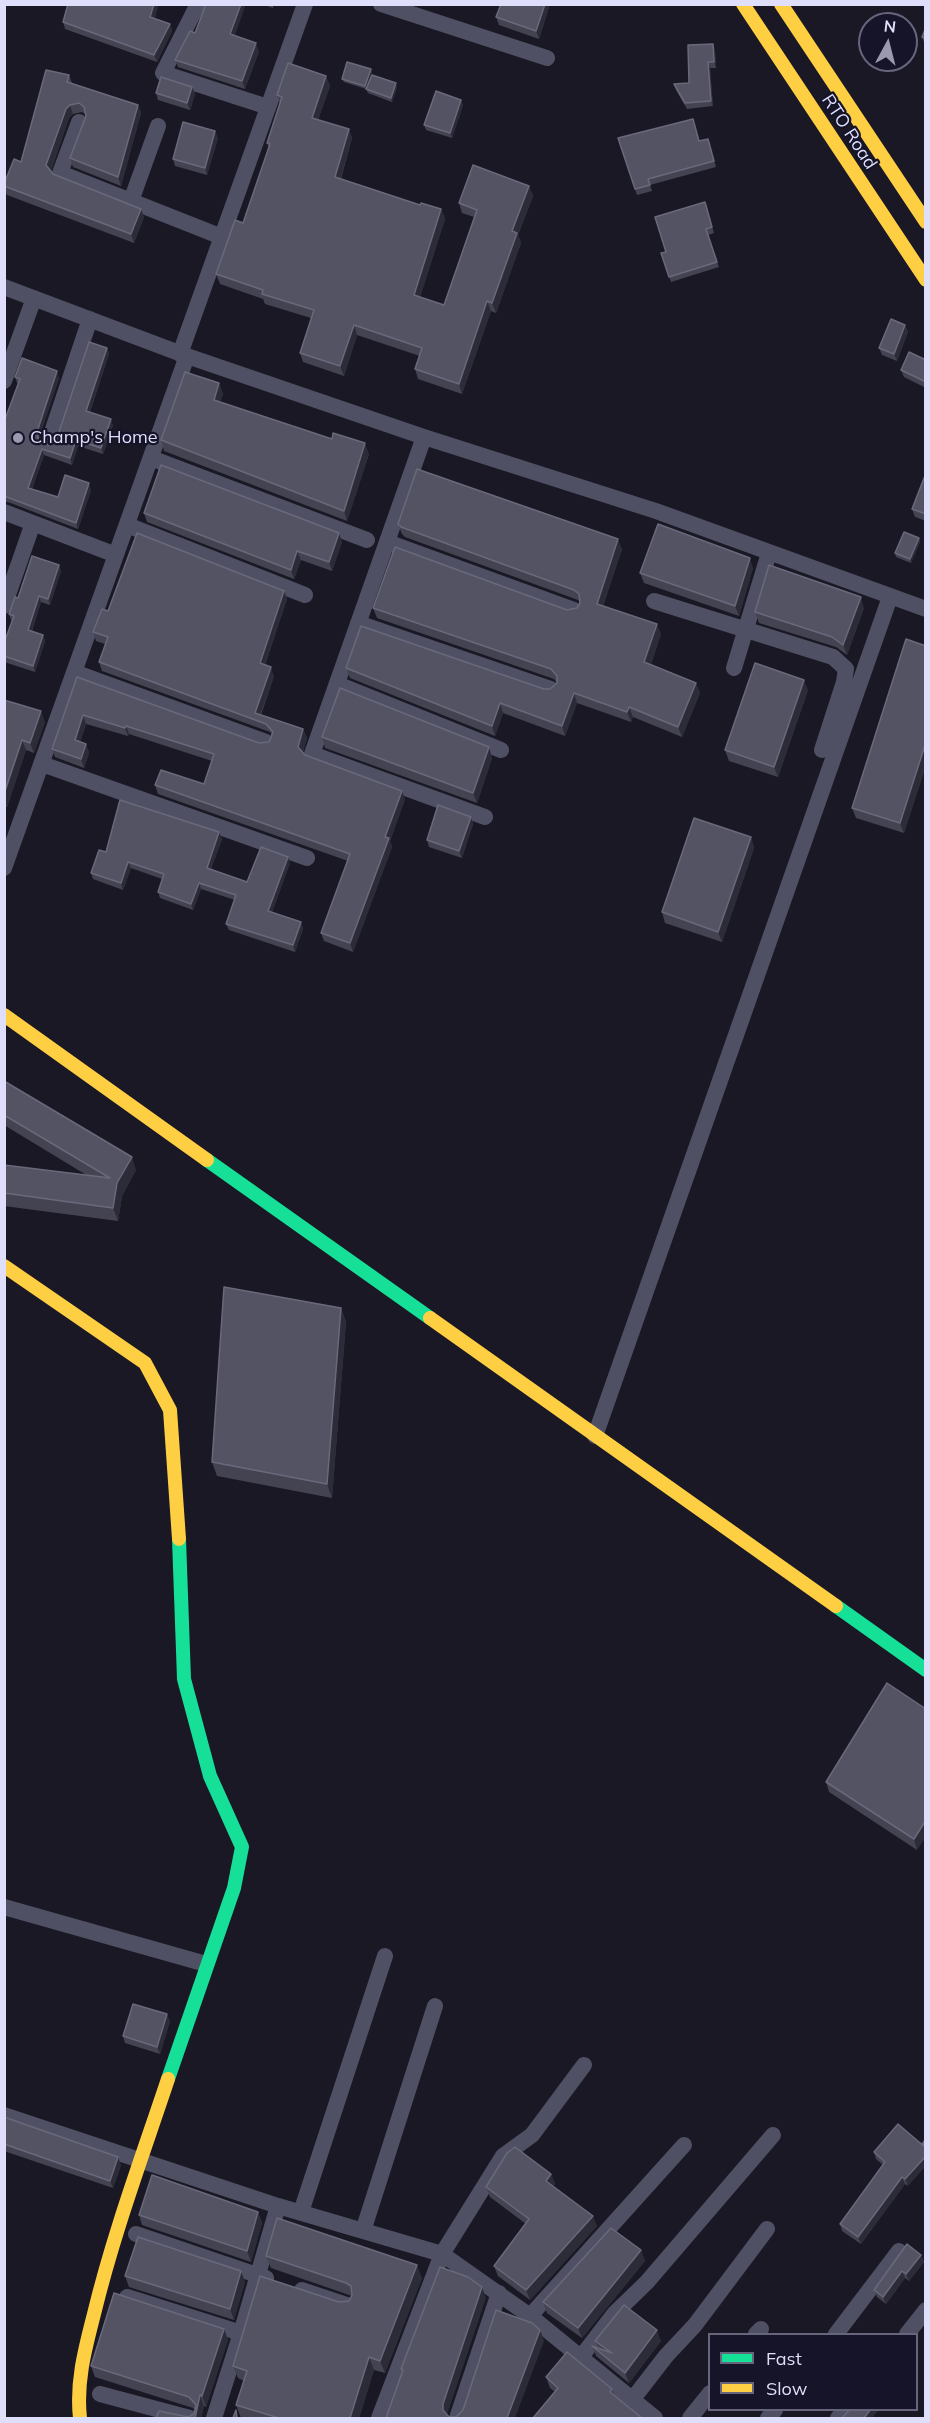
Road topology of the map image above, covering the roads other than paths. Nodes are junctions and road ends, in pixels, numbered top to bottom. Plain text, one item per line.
1 (198, 4) edge
2 (305, 4) edge
3 (381, 4) edge
4 (743, 4) edge
5 (781, 4) edge
6 (547, 58) dead end
7 (268, 107) junction
8 (79, 122) dead end
9 (158, 126) dead end
10 (131, 201) junction
11 (926, 222) edge
12 (222, 237) junction
13 (926, 280) edge
14 (4, 287) edge
15 (34, 298) junction
16 (90, 319) junction
17 (184, 355) junction
18 (4, 381) edge
19 (424, 437) junction
20 (48, 441) dead end
21 (151, 458) junction
22 (4, 512) edge
23 (33, 523) junction
24 (127, 525) junction
25 (367, 540) dead end
26 (387, 542) junction
27 (769, 553) junction
28 (116, 555) junction
29 (305, 595) dead end
30 (890, 597) junction
31 (654, 601) dead end
32 (4, 606) edge
33 (926, 609) edge
34 (573, 610) edge
35 (358, 623) junction
36 (745, 632) junction
37 (734, 668) dead end
38 (74, 672) junction
39 (337, 684) junction
40 (551, 689) edge
41 (266, 742) edge
42 (501, 750) dead end
43 (822, 750) dead end
44 (42, 764) junction
45 (485, 818) dead end
46 (9, 837) edge
47 (307, 858) dead end
48 (4, 868) edge
49 (4, 1015) edge
50 (4, 1266) edge
51 (596, 1436) junction
52 (926, 1670) edge
53 (4, 1907) edge
54 (385, 1956) dead end
55 (206, 1964) junction
56 (435, 2006) dead end
57 (584, 2065) dead end
58 (4, 2115) edge
59 (773, 2134) dead end
60 (684, 2145) dead end
61 (141, 2162) junction
62 (278, 2206) junction
63 (301, 2212) junction
64 (766, 2229) dead end
65 (363, 2231) junction
66 (136, 2235) edge
67 (899, 2251) edge
68 (442, 2254) junction
69 (257, 2275) junction
70 (499, 2293) junction
71 (127, 2297) edge
72 (347, 2305) edge
73 (926, 2310) edge
74 (530, 2316) junction
75 (241, 2333) junction
76 (837, 2333) edge
77 (908, 2333) edge
78 (581, 2356) junction
79 (100, 2394) dead end
80 (708, 2396) edge
81 (632, 2400) junction
82 (80, 2418) edge
83 (190, 2418) edge
84 (214, 2418) edge
85 (379, 2418) edge
86 (457, 2418) edge
87 (655, 2418) edge
88 (690, 2418) edge

1 - 7 street
2 - 7 street
3 - 6 street
4 - 13 street, RTO Road
5 - 11 street, RTO Road
7 - 12 street
8 - 10 street
9 - 10 street
10 - 12 street
12 - 17 street
14 - 15 street
15 - 16 street
15 - 18 street
16 - 17 street
16 - 20 street
17 - 19 street
17 - 21 street
19 - 26 street
19 - 27 street
21 - 24 street
21 - 25 street
22 - 23 street
23 - 28 street
23 - 32 street
24 - 28 street
24 - 29 street
26 - 34 street
26 - 35 street
27 - 30 street
27 - 36 street
28 - 38 street
30 - 33 street
30 - 51 street
31 - 36 street
35 - 39 street
35 - 40 street
36 - 37 street
36 - 43 street
38 - 41 street
38 - 44 street
39 - 42 street
39 - 45 street
44 - 46 street
44 - 47 street
46 - 48 street
49 - 51 street
50 - 55 street
51 - 52 street
53 - 55 street
54 - 63 street
55 - 61 street
56 - 65 street
57 - 68 street
58 - 61 street
59 - 78 street
60 - 74 street
61 - 62 street
61 - 82 street
62 - 63 street
62 - 69 street
63 - 65 street
64 - 81 street
65 - 68 street
66 - 69 street
67 - 76 street
68 - 70 street
68 - 85 street
69 - 72 street
69 - 75 street
70 - 74 street
70 - 86 street
71 - 75 street
73 - 77 street
74 - 78 street
75 - 84 street
78 - 81 street
79 - 83 street
80 - 88 street
81 - 87 street

